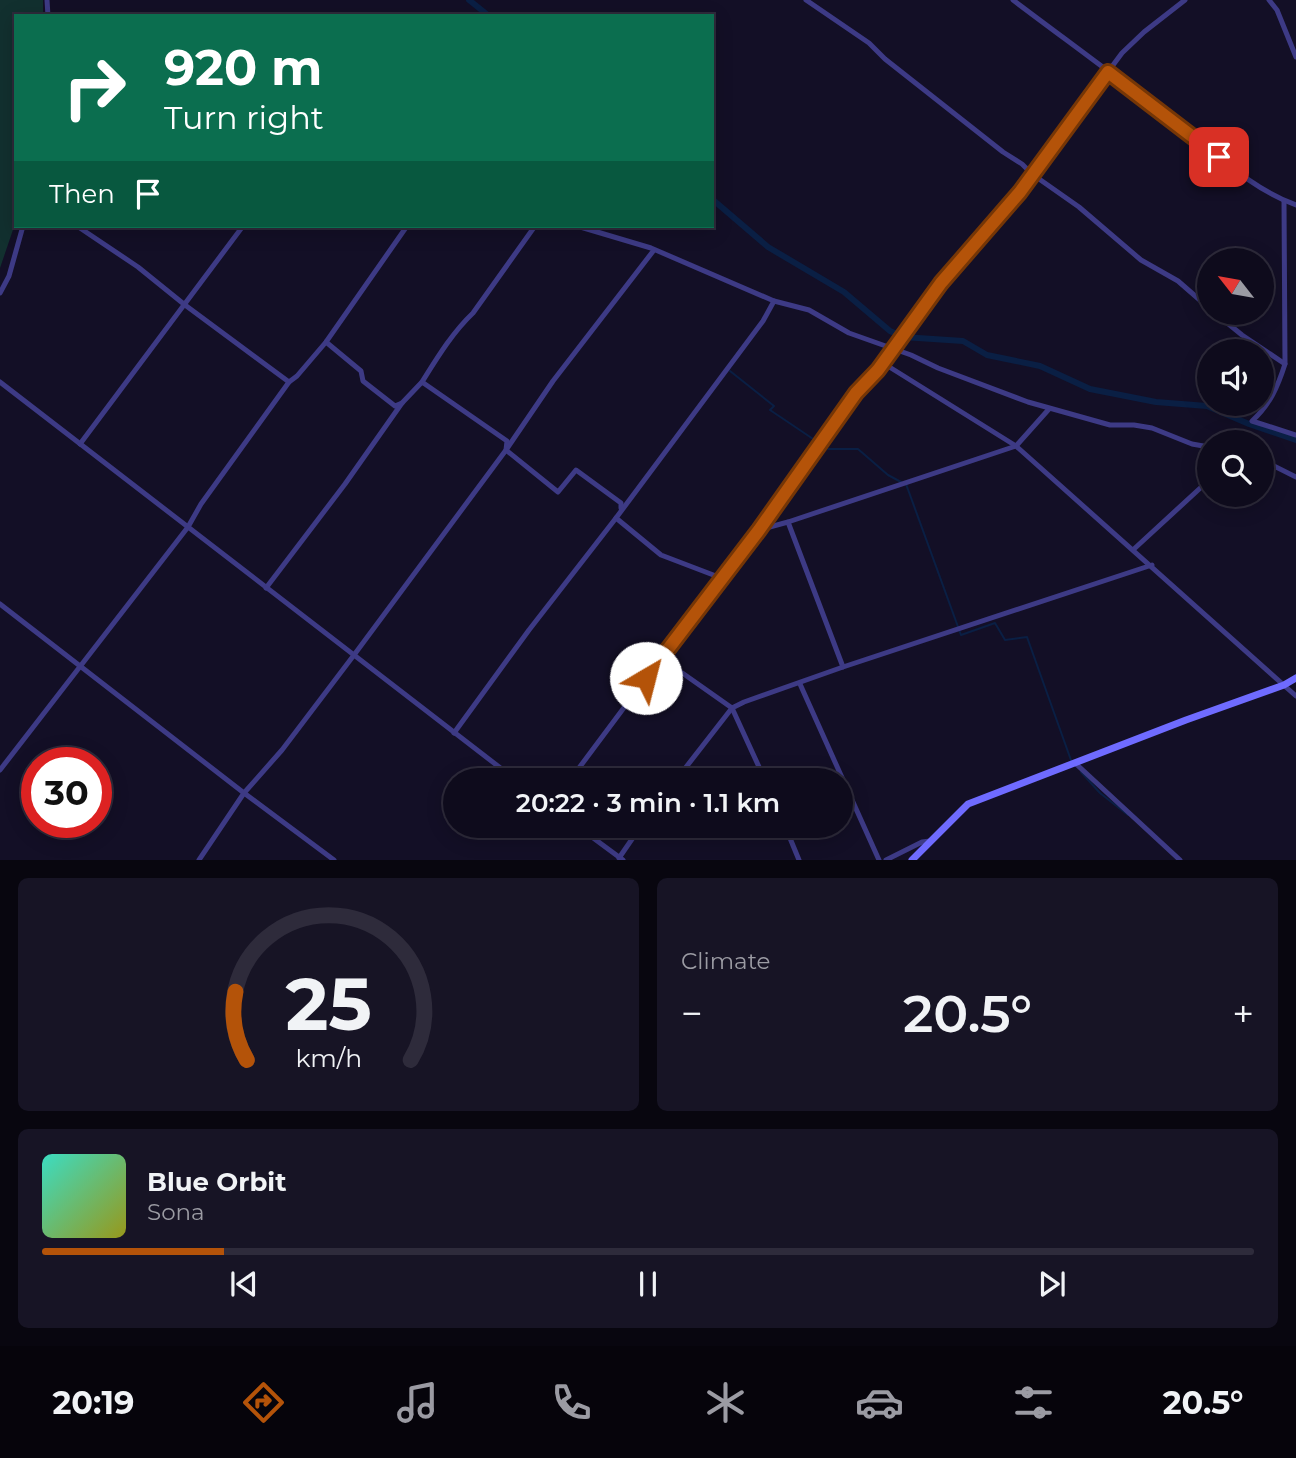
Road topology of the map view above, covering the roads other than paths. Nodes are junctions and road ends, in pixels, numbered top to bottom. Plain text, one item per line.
1 (806, 0) edge
2 (1013, 0) edge
3 (1185, 0) edge
4 (1269, 0) edge
5 (1296, 57) edge
6 (1108, 72) junction
7 (1032, 174) junction
8 (1284, 201) junction
9 (1296, 205) edge
10 (22, 228) edge
11 (80, 228) edge
12 (242, 228) edge
13 (406, 228) edge
14 (534, 228) edge
15 (585, 228) edge
16 (654, 250) junction
17 (0, 293) edge
18 (1197, 298) edge
19 (774, 300) junction
20 (185, 305) junction
21 (1231, 326) edge
22 (326, 342) junction
23 (892, 350) junction
24 (883, 363) junction
25 (1285, 364) junction
26 (0, 382) edge
27 (289, 382) junction
28 (422, 382) junction
29 (402, 403) junction
30 (1049, 409) junction
31 (1296, 435) edge
32 (80, 444) junction
33 (1197, 445) edge
34 (1016, 446) junction
35 (506, 450) junction
36 (1274, 466) edge
37 (1296, 477) edge
38 (1197, 491) edge
39 (621, 508) junction
40 (616, 517) junction
41 (788, 522) junction
42 (188, 527) junction
43 (759, 530) junction
44 (1134, 550) junction
45 (1149, 566) junction
46 (719, 579) junction
47 (265, 588) junction
48 (0, 604) edge
49 (354, 656) junction
50 (662, 658) junction
51 (81, 665) junction
52 (843, 667) junction
53 (1296, 678) edge
54 (800, 684) junction
55 (1284, 685) junction
56 (1296, 696) edge
57 (732, 708) junction
58 (454, 733) junction
59 (1073, 764) junction
60 (500, 768) edge
61 (579, 768) edge
62 (685, 768) edge
63 (760, 768) edge
64 (0, 770) edge
65 (244, 793) junction
66 (593, 838) edge
67 (633, 838) edge
68 (790, 838) edge
69 (930, 841) junction
70 (199, 859) edge
71 (334, 859) edge
72 (620, 859) edge
73 (799, 859) edge
74 (879, 859) edge
75 (886, 859) edge
76 (912, 859) edge
77 (1178, 859) edge

1 - 7 street
2 - 6 street
3 - 6 street
4 - 5 street
6 - 7 street
6 - 8 street
7 - 18 street
7 - 23 street
8 - 9 street
8 - 25 street
10 - 17 street
11 - 20 street
12 - 20 street
13 - 22 street
14 - 28 street
15 - 16 street
16 - 19 street
16 - 35 street
19 - 23 street
19 - 39 street
20 - 27 street
20 - 32 street
21 - 25 street
22 - 27 street
22 - 29 street
23 - 24 street
23 - 30 street
24 - 34 street
24 - 43 street
25 - 31 street
26 - 32 street
27 - 42 street
28 - 29 street
28 - 35 street
29 - 47 street
30 - 33 street
30 - 34 street
32 - 42 street
34 - 41 street
34 - 44 street
35 - 39 street
35 - 49 street
36 - 37 street
38 - 44 street
39 - 40 street
40 - 46 street
40 - 58 street
41 - 43 street
41 - 52 street
42 - 47 street
42 - 51 street
43 - 46 street
44 - 45 street
45 - 52 street
45 - 55 street
46 - 50 street
47 - 49 street
48 - 51 street
49 - 58 street
49 - 65 street
50 - 57 street
50 - 61 street
51 - 64 street
51 - 65 street
52 - 54 street
53 - 55 street
54 - 57 street
54 - 74 street
55 - 56 street
55 - 59 street
57 - 62 street
57 - 63 street
58 - 60 street
59 - 69 street
59 - 77 street
65 - 70 street
65 - 71 street
66 - 72 street
67 - 72 street
68 - 73 street
69 - 75 street
69 - 76 street

